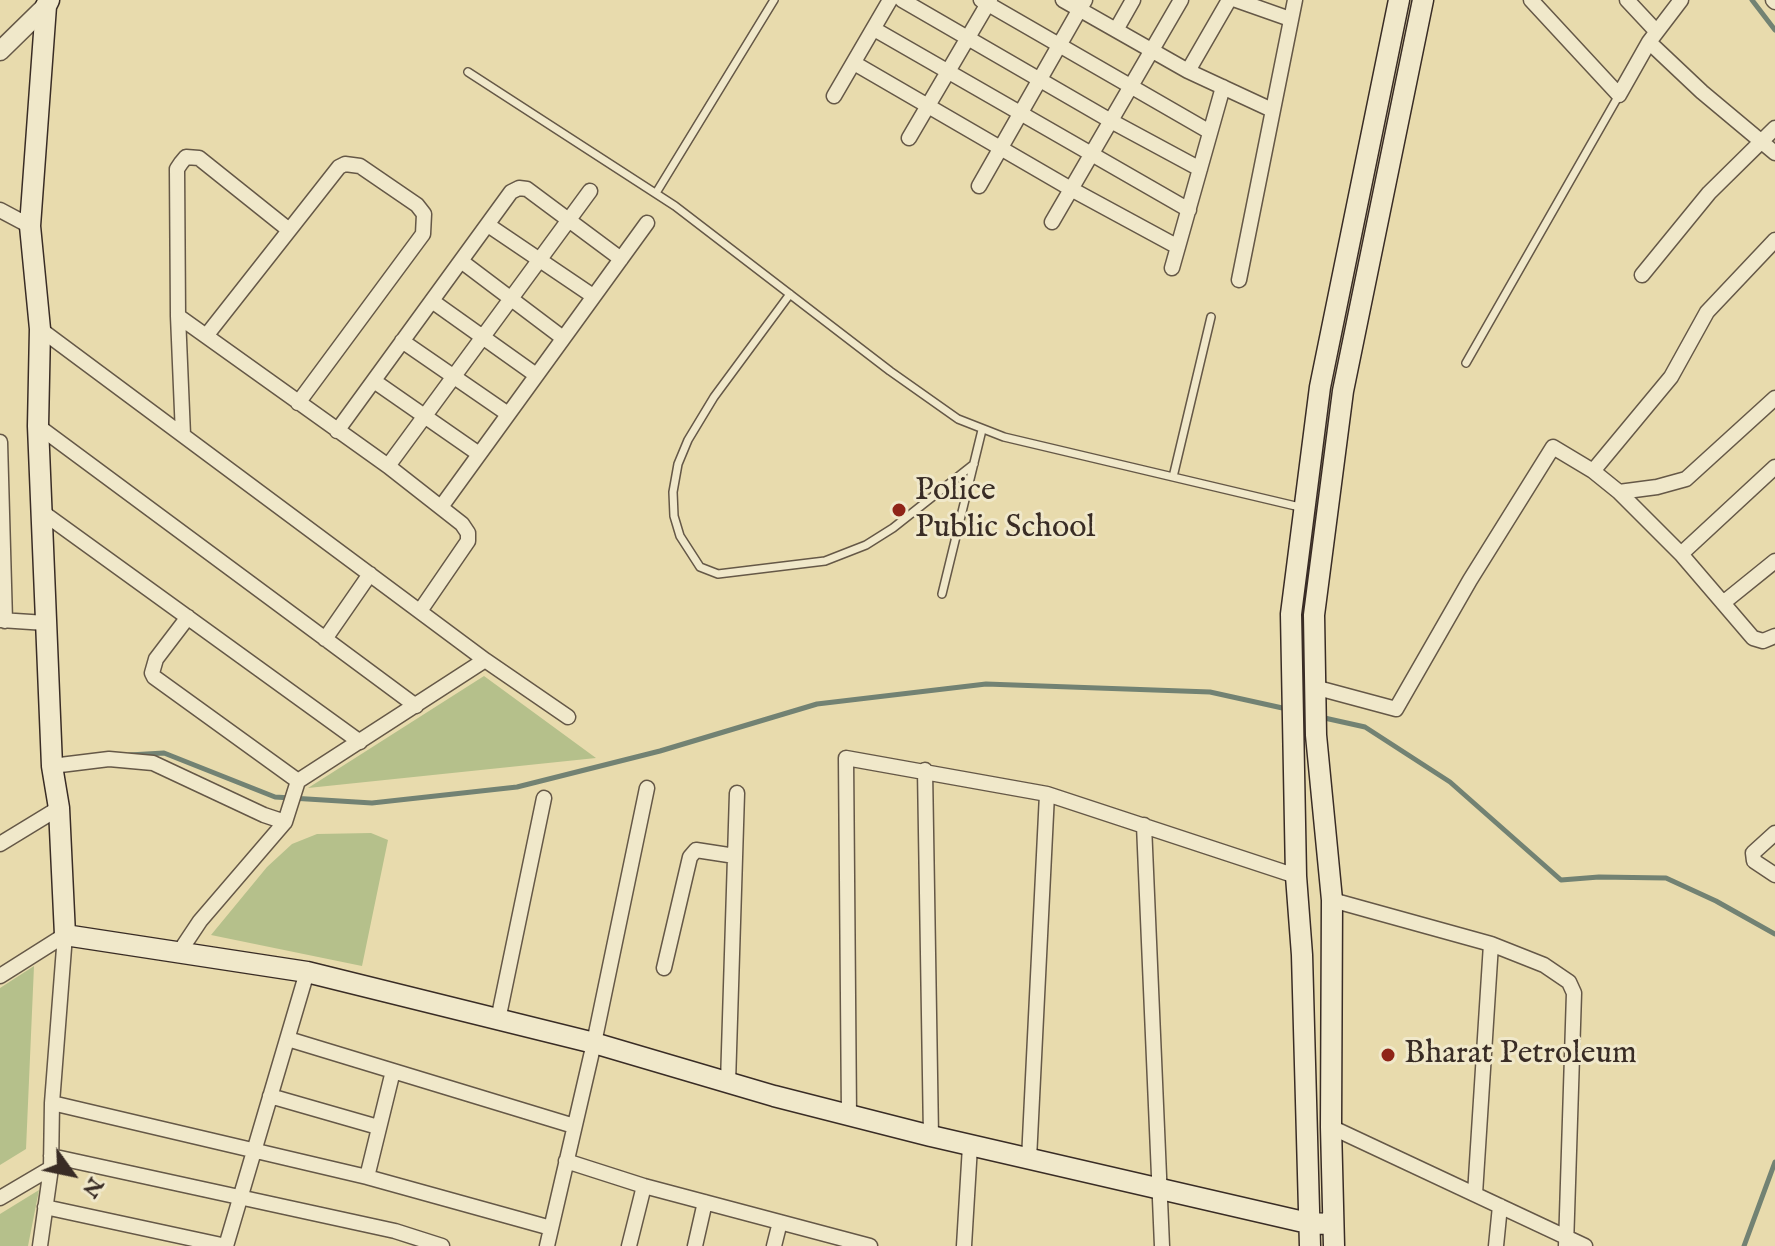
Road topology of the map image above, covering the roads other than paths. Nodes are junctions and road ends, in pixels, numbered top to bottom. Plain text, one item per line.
1 (774, 0) edge
2 (890, 0) edge
3 (902, 0) edge
4 (1063, 0) edge
5 (1133, 0) edge
6 (1181, 0) edge
7 (1229, 0) edge
8 (1236, 0) edge
9 (1295, 0) edge
10 (1399, 0) edge
11 (1423, 0) edge
12 (1531, 0) edge
13 (1627, 0) edge
14 (1681, 0) edge
15 (986, 1) edge
16 (48, 3) edge
17 (1083, 5) edge
18 (1290, 19) junction
19 (874, 29) junction
20 (1116, 30) junction
21 (1652, 37) junction
22 (968, 38) junction
23 (1060, 46) junction
24 (0, 51) edge
25 (1152, 51) junction
26 (854, 63) junction
27 (1188, 71) junction
28 (468, 72) dead end
29 (948, 72) junction
30 (1040, 80) junction
31 (1131, 87) junction
32 (1223, 87) junction
33 (1619, 95) junction
34 (834, 96) dead end
35 (928, 106) junction
36 (1272, 110) junction
37 (1020, 114) junction
38 (1111, 121) junction
39 (1775, 128) edge
40 (1210, 132) junction
41 (909, 138) dead end
42 (1762, 140) junction
43 (1001, 149) junction
44 (1775, 153) edge
45 (1091, 155) junction
46 (1200, 169) junction
47 (979, 186) dead end
48 (1071, 189) junction
49 (590, 191) dead end
50 (656, 193) junction
51 (0, 210) edge
52 (1189, 210) junction
53 (569, 219) junction
54 (1052, 222) dead end
55 (647, 223) dead end
56 (488, 225) junction
57 (30, 226) junction
58 (289, 230) junction
59 (1775, 240) edge
60 (1178, 247) junction
61 (540, 259) junction
62 (621, 259) junction
63 (461, 261) junction
64 (1172, 268) dead end
65 (1642, 275) dead end
66 (1239, 280) dead end
67 (790, 294) junction
68 (593, 296) junction
69 (511, 298) junction
70 (432, 301) junction
71 (178, 316) junction
72 (1211, 317) dead end
73 (40, 329) junction
74 (206, 336) junction
75 (483, 337) junction
76 (563, 338) junction
77 (402, 341) junction
78 (1466, 363) dead end
79 (536, 375) junction
80 (453, 377) junction
81 (374, 381) junction
82 (1775, 398) edge
83 (298, 403) junction
84 (508, 414) junction
85 (424, 416) junction
86 (38, 426) junction
87 (982, 430) junction
88 (337, 431) junction
89 (183, 435) junction
90 (0, 442) edge
91 (479, 454) junction
92 (974, 464) junction
93 (388, 466) junction
94 (1775, 467) edge
95 (1593, 471) junction
96 (1173, 477) junction
97 (1619, 492) junction
98 (441, 507) junction
99 (1303, 508) junction
100 (42, 512) junction
101 (1326, 513) junction
102 (2, 530) edge
103 (1681, 554) junction
104 (1775, 561) edge
105 (370, 574) junction
106 (942, 594) dead end
107 (1723, 603) junction
108 (420, 611) junction
109 (188, 617) junction
110 (3, 620) edge
111 (46, 623) junction
112 (1775, 636) edge
113 (325, 639) junction
114 (485, 660) junction
115 (1314, 687) junction
116 (416, 706) junction
117 (568, 717) dead end
118 (360, 742) junction
119 (52, 766) junction
120 (925, 770) junction
121 (647, 788) dead end
122 (295, 792) junction
123 (737, 793) dead end
124 (1047, 794) junction
125 (544, 798) dead end
126 (59, 808) junction
127 (285, 822) junction
128 (1144, 825) junction
129 (1775, 833) edge
130 (0, 844) edge
131 (735, 856) junction
132 (1775, 875) edge
133 (1296, 876) junction
134 (1332, 900) junction
135 (65, 935) junction
136 (1491, 944) junction
137 (180, 951) junction
138 (664, 968) dead end
139 (307, 972) junction
140 (0, 976) edge
141 (498, 1020) junction
142 (288, 1039) junction
143 (594, 1043) junction
144 (393, 1071) junction
145 (728, 1083) junction
146 (270, 1096) junction
147 (52, 1103) junction
148 (849, 1115) junction
149 (574, 1126) junction
150 (378, 1127) junction
151 (1331, 1127) junction
152 (931, 1136) junction
153 (970, 1146) junction
154 (253, 1151) junction
155 (1029, 1159) junction
156 (566, 1161) junction
157 (51, 1162) junction
158 (367, 1177) junction
159 (644, 1186) junction
160 (1162, 1191) junction
161 (1475, 1194) junction
162 (0, 1198) edge
163 (242, 1198) junction
164 (705, 1202) junction
165 (1500, 1206) junction
166 (45, 1207) junction
167 (780, 1222) junction
168 (1308, 1223) junction
169 (1332, 1224) junction
170 (551, 1228) junction
171 (1566, 1242) edge
172 (848, 1243) edge
173 (40, 1246) edge
174 (226, 1246) edge
175 (442, 1246) edge
176 (547, 1246) edge
177 (629, 1246) edge
178 (695, 1246) edge
179 (774, 1246) edge
180 (870, 1246) edge
181 (964, 1246) edge
182 (1162, 1246) edge
183 (1310, 1246) edge
184 (1334, 1246) edge
185 (1496, 1246) edge
186 (1585, 1246) edge

1 - 50 lane
2 - 19 street
3 - 22 street
4 - 17 street
5 - 20 street
6 - 25 street
7 - 27 street
8 - 18 street
9 - 18 street
10 - 99 main road
11 - 101 main road
12 - 33 street
13 - 21 street
14 - 21 street
15 - 22 street
15 - 23 street
16 - 24 street
16 - 57 main road
17 - 20 street
17 - 23 street
18 - 36 street
19 - 26 street
19 - 29 street
20 - 25 street
21 - 33 street
21 - 42 street
22 - 29 street
22 - 30 street
23 - 30 street
23 - 31 street
25 - 27 street
25 - 31 street
26 - 34 street
26 - 35 street
27 - 32 street
28 - 50 lane
29 - 35 street
29 - 37 street
30 - 37 street
30 - 38 street
31 - 38 street
31 - 40 street
32 - 36 street
32 - 40 street
33 - 78 lane
35 - 41 street
35 - 43 street
36 - 66 street
37 - 43 street
37 - 45 street
38 - 45 street
38 - 46 street
39 - 42 street
40 - 46 street
42 - 44 street
42 - 65 street
43 - 47 street
43 - 48 street
45 - 48 street
45 - 52 street
46 - 52 street
48 - 54 street
48 - 60 street
49 - 53 street
50 - 67 lane
51 - 57 street
52 - 60 street
53 - 56 street
53 - 61 street
53 - 62 street
55 - 62 street
56 - 61 street
56 - 63 street
57 - 73 main road
58 - 71 street
58 - 74 street
58 - 83 street
59 - 95 street
60 - 64 street
61 - 68 street
61 - 69 street
62 - 68 street
63 - 69 street
63 - 70 street
67 - 87 lane
67 - 92 lane
68 - 76 street
69 - 75 street
69 - 76 street
70 - 75 street
70 - 77 street
71 - 74 street
71 - 89 street
72 - 96 lane
73 - 86 main road
73 - 89 street
74 - 83 street
75 - 79 street
75 - 80 street
76 - 79 street
77 - 80 street
77 - 81 street
79 - 84 street
80 - 84 street
80 - 85 street
81 - 85 street
81 - 88 street
82 - 97 street
83 - 88 street
84 - 91 street
85 - 91 street
85 - 93 street
86 - 100 main road
86 - 113 street
87 - 92 lane
87 - 96 lane
88 - 93 street
89 - 105 street
90 - 102 street
91 - 98 street
92 - 106 lane
93 - 98 street
94 - 103 street
95 - 97 street
95 - 115 street
96 - 99 lane
97 - 103 street
98 - 108 street
99 - 101 lane
99 - 133 main road
100 - 109 street
100 - 111 main road
101 - 115 main road
102 - 110 street
103 - 107 street
104 - 107 street
105 - 108 street
105 - 113 street
107 - 112 street
108 - 114 street
109 - 118 street
109 - 122 street
110 - 111 street
111 - 119 main road
113 - 116 street
114 - 116 street
114 - 117 street
115 - 134 main road
116 - 118 street
118 - 122 street
119 - 126 main road
119 - 127 street
120 - 124 street
120 - 148 street
120 - 152 street
121 - 143 street
122 - 127 street
123 - 131 street
124 - 128 street
124 - 155 street
125 - 141 street
126 - 130 street
126 - 135 main road
127 - 137 street
128 - 133 street
128 - 160 street
129 - 132 street
131 - 138 street
131 - 145 street
133 - 168 main road
134 - 136 street
134 - 151 main road
135 - 137 main road
135 - 140 street
135 - 147 street
136 - 161 street
136 - 171 street
137 - 139 main road
139 - 141 main road
139 - 142 street
141 - 143 main road
142 - 144 street
142 - 146 street
143 - 145 main road
143 - 149 street
144 - 149 street
144 - 150 street
145 - 148 main road
146 - 150 street
146 - 154 street
147 - 154 street
147 - 157 street
148 - 152 main road
149 - 156 street
150 - 158 street
151 - 161 street
151 - 169 main road
152 - 153 main road
153 - 155 main road
153 - 181 street
154 - 158 street
154 - 163 street
155 - 160 main road
156 - 159 street
156 - 170 street
157 - 162 street
157 - 163 street
157 - 166 street
158 - 170 street
159 - 164 street
159 - 177 street
160 - 168 main road
160 - 182 street
161 - 165 street
163 - 174 street
163 - 175 street
164 - 167 street
164 - 178 street
165 - 171 street
165 - 185 street
166 - 173 street
166 - 174 street
167 - 172 street
167 - 179 street
168 - 169 main road
168 - 183 main road
169 - 184 main road
170 - 176 street
171 - 186 street
172 - 180 street

